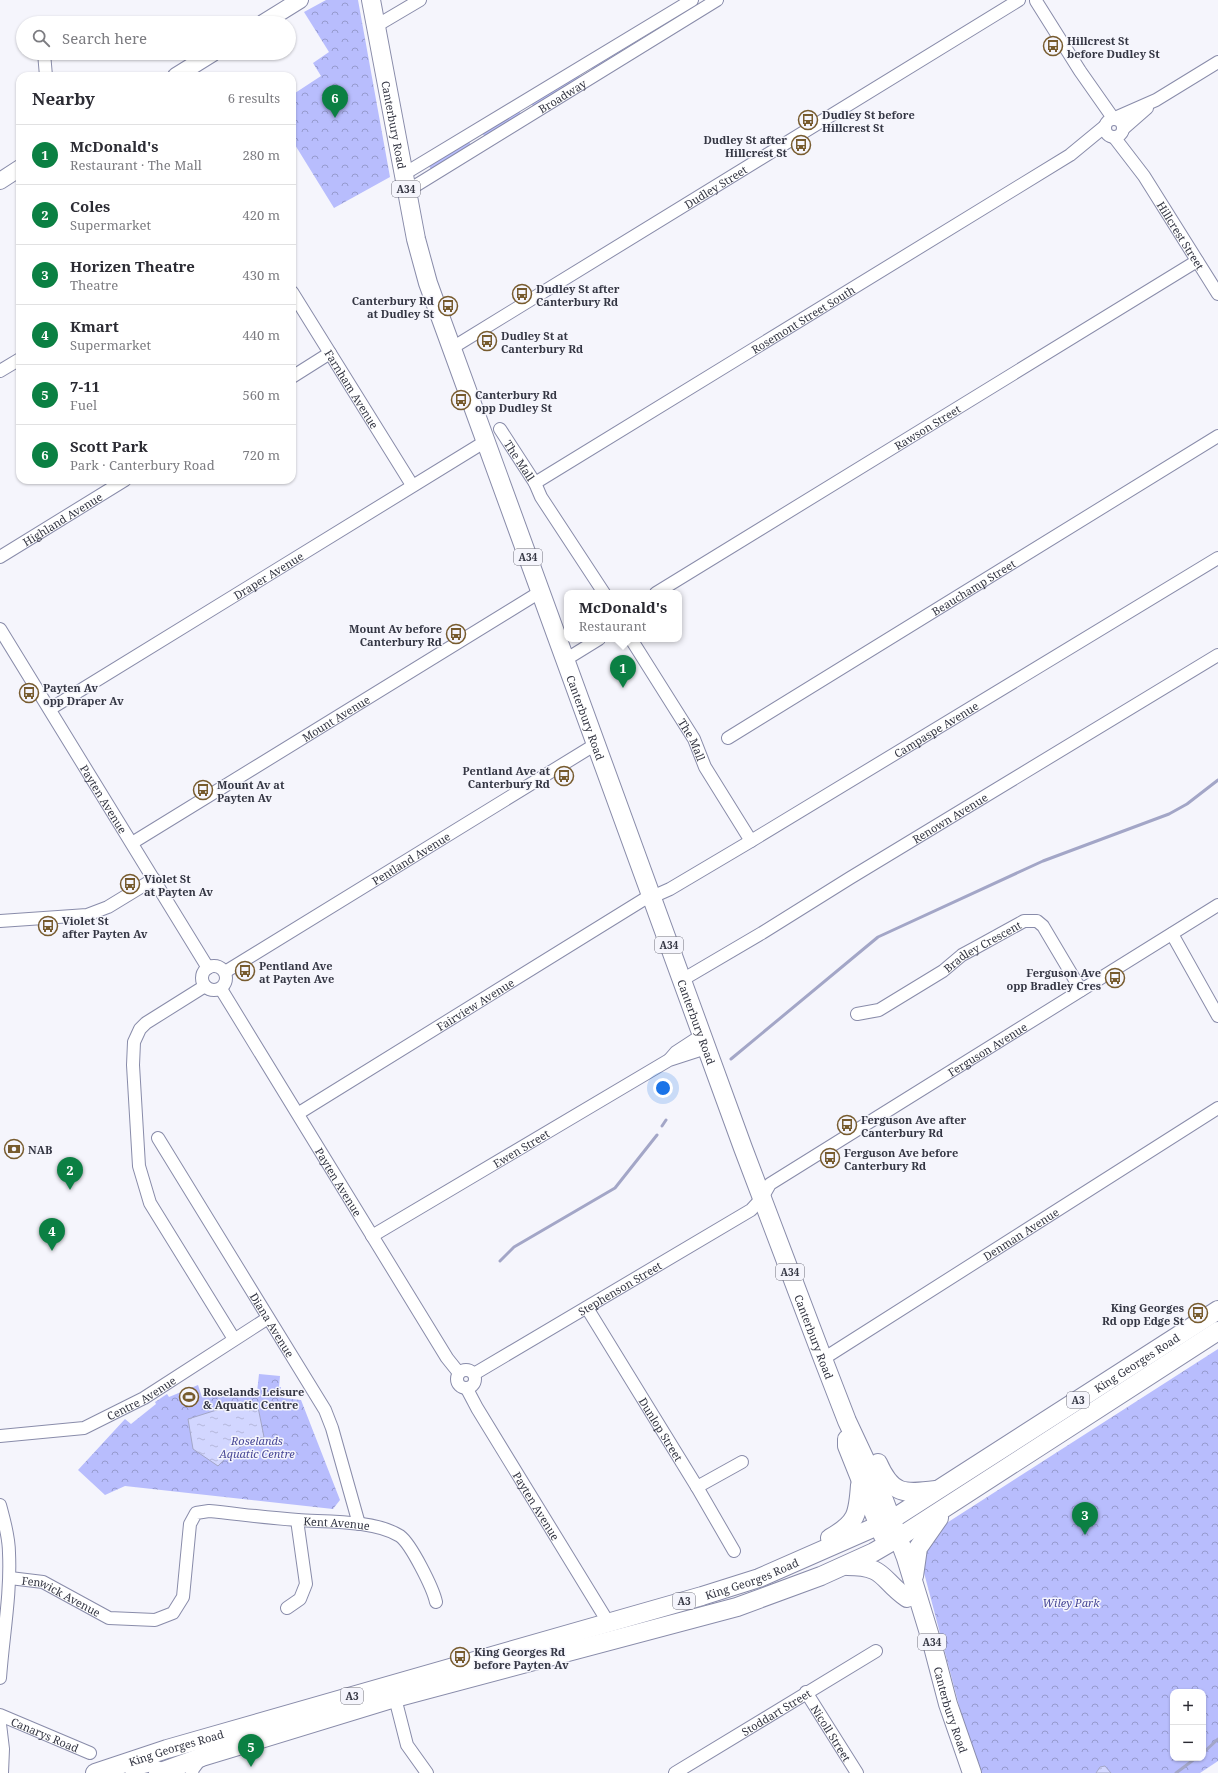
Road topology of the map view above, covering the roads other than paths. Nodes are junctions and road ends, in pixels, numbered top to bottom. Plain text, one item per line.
1 (300, 0) edge
2 (371, 0) edge
3 (420, 0) edge
4 (692, 0) edge
5 (717, 0) edge
6 (1019, 0) edge
7 (1023, 0) edge
8 (1037, 1) edge
9 (274, 16) edge
10 (376, 26) junction
11 (45, 60) edge
12 (202, 60) edge
13 (1218, 62) edge
14 (46, 72) edge
15 (182, 72) edge
16 (1156, 100) junction
17 (1109, 122) junction
18 (1118, 134) junction
19 (1070, 154) junction
20 (16, 171) edge
21 (0, 181) edge
22 (405, 183) junction
23 (1197, 261) junction
24 (1217, 289) edge
25 (296, 298) edge
26 (452, 348) junction
27 (330, 353) junction
28 (16, 361) edge
29 (0, 371) edge
30 (296, 374) edge
31 (500, 429) dead end
32 (1218, 436) edge
33 (486, 441) junction
34 (535, 483) junction
35 (119, 484) edge
36 (412, 485) junction
37 (0, 557) edge
38 (1218, 558) edge
39 (602, 590) edge
40 (661, 590) edge
41 (540, 592) junction
42 (0, 629) edge
43 (594, 642) edge
44 (633, 642) edge
45 (1218, 655) edge
46 (565, 660) junction
47 (50, 709) junction
48 (728, 738) dead end
49 (596, 744) junction
50 (751, 842) junction
51 (132, 843) junction
52 (154, 879) junction
53 (651, 896) junction
54 (1218, 905) edge
55 (0, 921) edge
56 (1172, 934) junction
57 (208, 968) junction
58 (225, 972) junction
59 (682, 980) junction
60 (205, 986) junction
61 (221, 989) junction
62 (1081, 990) junction
63 (857, 1014) dead end
64 (1218, 1016) edge
65 (704, 1041) junction
66 (1218, 1108) edge
67 (299, 1113) junction
68 (158, 1138) dead end
69 (762, 1198) junction
70 (372, 1236) junction
71 (587, 1308) junction
72 (1218, 1310) edge
73 (268, 1318) junction
74 (1218, 1331) edge
75 (234, 1339) junction
76 (822, 1360) junction
77 (459, 1373) junction
78 (474, 1374) junction
79 (467, 1389) junction
80 (847, 1421) junction
81 (0, 1436) edge
82 (742, 1462) dead end
83 (861, 1482) junction
84 (696, 1487) junction
85 (938, 1490) junction
86 (0, 1505) edge
87 (948, 1507) junction
88 (196, 1513) joint
89 (297, 1520) junction
90 (884, 1523) junction
91 (359, 1524) junction
92 (893, 1542) junction
93 (734, 1551) dead end
94 (791, 1564) junction
95 (842, 1566) junction
96 (10, 1578) junction
97 (914, 1580) junction
98 (907, 1598) junction
99 (436, 1602) dead end
100 (287, 1608) dead end
101 (608, 1622) junction
102 (876, 1650) dead end
103 (0, 1678) edge
104 (806, 1692) junction
105 (395, 1698) junction
106 (0, 1715) edge
107 (0, 1724) edge
108 (3, 1749) junction
109 (90, 1753) dead end
110 (202, 1757) junction
111 (165, 1772) edge
112 (2, 1773) edge
113 (11, 1773) edge
114 (97, 1773) edge
115 (123, 1773) edge
116 (192, 1773) edge
117 (427, 1773) edge
118 (674, 1773) edge
119 (858, 1773) edge
120 (964, 1773) edge
121 (972, 1773) edge

1 - 9 main road
2 - 10 highway, Canterbury Road / A34
3 - 10 street
4 - 22 street, Broadway
5 - 22 street, Broadway
6 - 26 street, Dudley Street
7 - 8 street
8 - 17 street
10 - 22 highway, Canterbury Road / A34
11 - 14 street
12 - 15 main road
13 - 16 street, Rosemont Street South
16 - 17 street, Rosemont Street South
16 - 18 street, Rosemont Street South
17 - 18 street
17 - 18 street
17 - 19 street, Rosemont Street South
18 - 19 street, Rosemont Street South
18 - 23 street, Hillcrest Street
19 - 34 street, Rosemont Street South
20 - 21 main road
22 - 26 highway, Canterbury Road / A34
23 - 24 street, Hillcrest Street
23 - 40 street, Rawson Street
25 - 27 street, Farnham Avenue
26 - 33 highway, Canterbury Road / A34
27 - 30 street
27 - 36 street, Farnham Avenue
28 - 29 street
31 - 34 street, The Mall
32 - 48 street, Beauchamp Street
33 - 36 street, Draper Avenue
33 - 41 highway, Canterbury Road / A34
34 - 39 street, The Mall
35 - 37 street, Highland Avenue
36 - 47 street, Draper Avenue
38 - 50 street, Campaspe Avenue
41 - 46 highway, Canterbury Road / A34
41 - 51 street, Mount Avenue
42 - 47 street, Payten Avenue
43 - 46 street
44 - 50 street, The Mall
45 - 59 street, Renown Avenue
46 - 49 highway, Canterbury Road / A34
47 - 51 street, Payten Avenue
49 - 53 highway, Canterbury Road / A34
49 - 58 street, Pentland Avenue
50 - 53 street, Campaspe Avenue
51 - 52 street, Payten Avenue
52 - 55 street
52 - 57 street, Payten Avenue
53 - 59 highway, Canterbury Road / A34
53 - 67 street, Fairview Avenue
54 - 56 street, Ferguson Avenue
56 - 62 street, Ferguson Avenue
56 - 64 street
57 - 58 street
57 - 60 street
58 - 61 street
59 - 65 highway, Canterbury Road / A34
60 - 61 street
60 - 75 street
61 - 67 street, Payten Avenue
62 - 63 street, Bradley Crescent
62 - 69 street, Ferguson Avenue
65 - 69 highway, Canterbury Road / A34
65 - 70 street, Ewen Street
66 - 76 street, Denman Avenue
67 - 70 street, Payten Avenue
68 - 73 street, Diana Avenue
69 - 71 street, Stephenson Street
69 - 76 highway, Canterbury Road / A34
70 - 77 street, Payten Avenue
71 - 78 street, Stephenson Street
71 - 84 street, Dunlop Street
72 - 85 highway, King Georges Road / A3
73 - 75 street, Centre Avenue
73 - 91 street, Diana Avenue
74 - 87 highway, King Georges Road / A3
75 - 81 street, Centre Avenue
76 - 80 highway, Canterbury Road / A34
77 - 78 street
77 - 79 street
78 - 79 street
79 - 101 street, Payten Avenue
80 - 83 highway, Canterbury Road / A34
80 - 85 highway
80 - 90 highway, Canterbury Road / A34
82 - 84 street
83 - 90 highway, Canterbury Road / A34
83 - 94 highway
84 - 93 street, Dunlop Street
85 - 90 highway, King Georges Road / A3
86 - 96 street
87 - 92 highway, King Georges Road / A3
87 - 97 highway
88 - 89 street, Kent Avenue
88 - 96 street, Fenwick Avenue
89 - 91 street, Kent Avenue
89 - 100 street
90 - 92 highway, Canterbury Road / A34
90 - 94 highway, King Georges Road / A3
91 - 99 street, Kent Avenue
92 - 95 highway, King Georges Road / A3
92 - 97 highway, Canterbury Road / A34
92 - 98 highway, Canterbury Road / A34
94 - 101 highway, King Georges Road / A3
95 - 98 highway
95 - 105 highway, King Georges Road / A3
96 - 103 street
97 - 121 highway, Canterbury Road / A34
98 - 120 highway, Canterbury Road / A34
101 - 114 highway, King Georges Road / A3
102 - 104 street, Stoddart Street
104 - 118 street, Stoddart Street
104 - 119 street, Nicoll Street
105 - 110 highway, King Georges Road / A3
105 - 117 street
106 - 109 street, Canarys Road
107 - 108 street
108 - 112 street
108 - 113 street
110 - 111 highway, King Georges Road / A3
110 - 116 street
111 - 115 street

